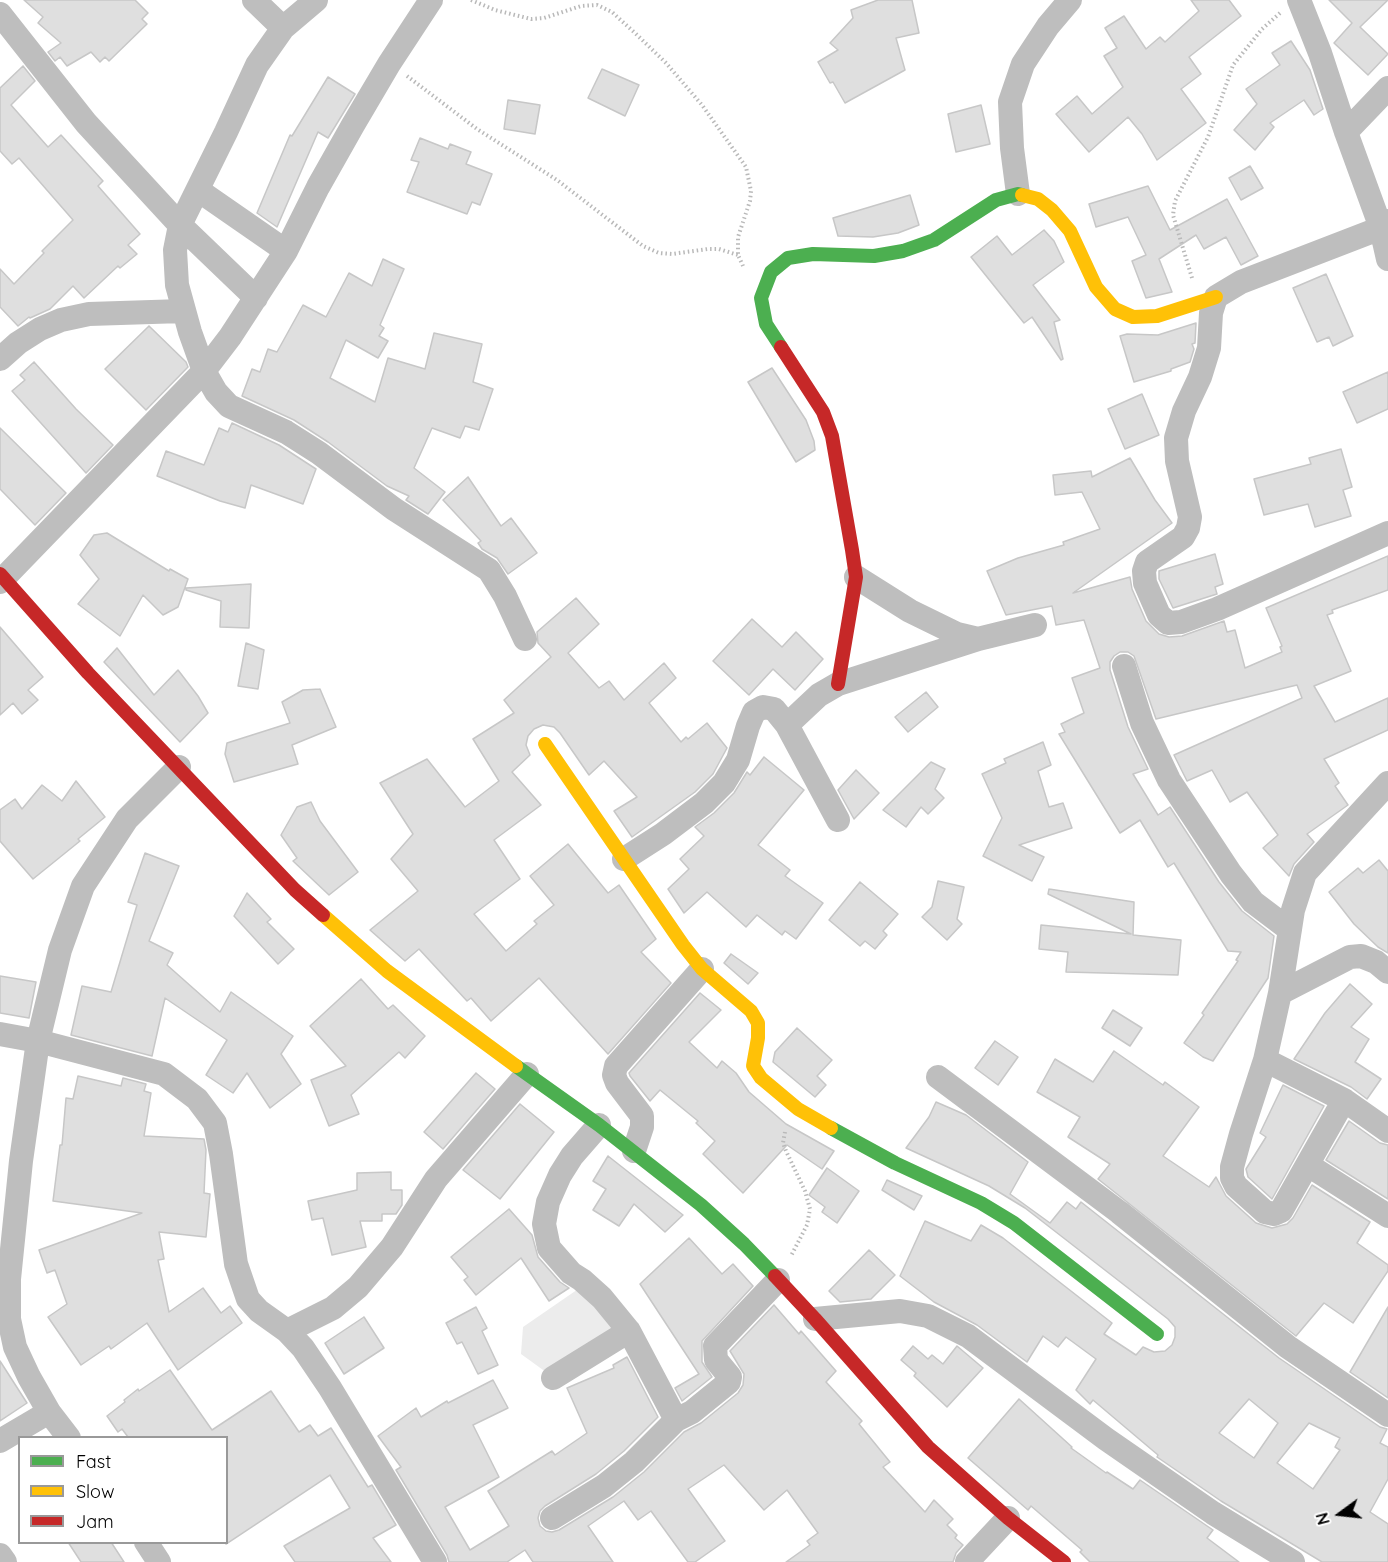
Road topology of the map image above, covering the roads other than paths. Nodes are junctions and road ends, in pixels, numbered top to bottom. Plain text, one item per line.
1 (254, 0) edge
2 (316, 0) edge
3 (431, 0) edge
4 (1070, 0) edge
5 (1292, 4) edge
6 (0, 14) edge
7 (283, 28) junction
8 (1388, 88) edge
9 (1346, 132) junction
10 (198, 190) junction
11 (1018, 194) junction
12 (180, 225) junction
13 (1384, 225) edge
14 (286, 251) junction
15 (1388, 260) edge
16 (256, 298) junction
17 (1209, 299) junction
18 (183, 311) junction
19 (0, 359) edge
20 (204, 371) junction
21 (1388, 533) edge
22 (856, 577) junction
23 (1, 578) edge
24 (1035, 625) dead end
25 (525, 639) dead end
26 (978, 639) junction
27 (1124, 666) dead end
28 (838, 684) junction
29 (787, 725) junction
30 (545, 744) dead end
31 (179, 767) junction
32 (1388, 783) edge
33 (837, 820) dead end
34 (624, 859) junction
35 (1290, 930) junction
36 (702, 969) junction
37 (1388, 972) edge
38 (1280, 993) junction
39 (0, 1034) edge
40 (38, 1041) junction
41 (1265, 1059) junction
42 (527, 1074) junction
43 (938, 1077) dead end
44 (1344, 1100) junction
45 (599, 1125) junction
46 (1388, 1131) edge
47 (634, 1151) junction
48 (1308, 1165) junction
49 (1388, 1216) edge
50 (4, 1278) edge
51 (778, 1280) junction
52 (815, 1319) junction
53 (287, 1331) junction
54 (629, 1331) junction
55 (1157, 1334) dead end
56 (553, 1378) dead end
57 (50, 1412) junction
58 (1388, 1414) edge
59 (676, 1420) junction
60 (68, 1436) edge
61 (0, 1441) edge
62 (552, 1518) dead end
63 (1008, 1518) junction
64 (147, 1544) edge
65 (0, 1555) edge
66 (5, 1562) edge
67 (159, 1562) edge
68 (435, 1562) edge
69 (967, 1562) edge
70 (1064, 1562) edge
71 (1293, 1562) edge

1 - 7 street
2 - 7 street
3 - 14 street
4 - 11 street
5 - 9 street
6 - 12 street
7 - 10 street
8 - 9 street
9 - 13 street
10 - 12 street
10 - 14 street
11 - 17 street
11 - 22 street
12 - 16 street
12 - 18 street
13 - 15 street
13 - 17 street
14 - 16 street
16 - 20 street
17 - 21 street
18 - 19 street
18 - 20 street
20 - 23 street
20 - 25 street
22 - 26 street
22 - 28 street
23 - 31 street
24 - 26 street
26 - 28 street
27 - 35 street
28 - 29 street
29 - 33 street
29 - 34 street
30 - 34 street
31 - 40 street
31 - 42 street
32 - 35 street
34 - 36 street
35 - 38 street
36 - 47 street
36 - 55 street
37 - 38 street
38 - 41 street
39 - 40 street
40 - 50 street
40 - 53 street
41 - 44 street
41 - 48 street
42 - 45 street
42 - 53 street
43 - 58 street
44 - 46 street
44 - 48 street
45 - 47 street
45 - 54 street
47 - 51 street
48 - 49 street
50 - 57 street
51 - 52 street
51 - 59 street
52 - 63 street
52 - 71 street
53 - 68 street
54 - 56 street
54 - 59 street
57 - 60 street
57 - 61 street
59 - 62 street
63 - 69 street
63 - 70 street
64 - 67 street
65 - 66 street

